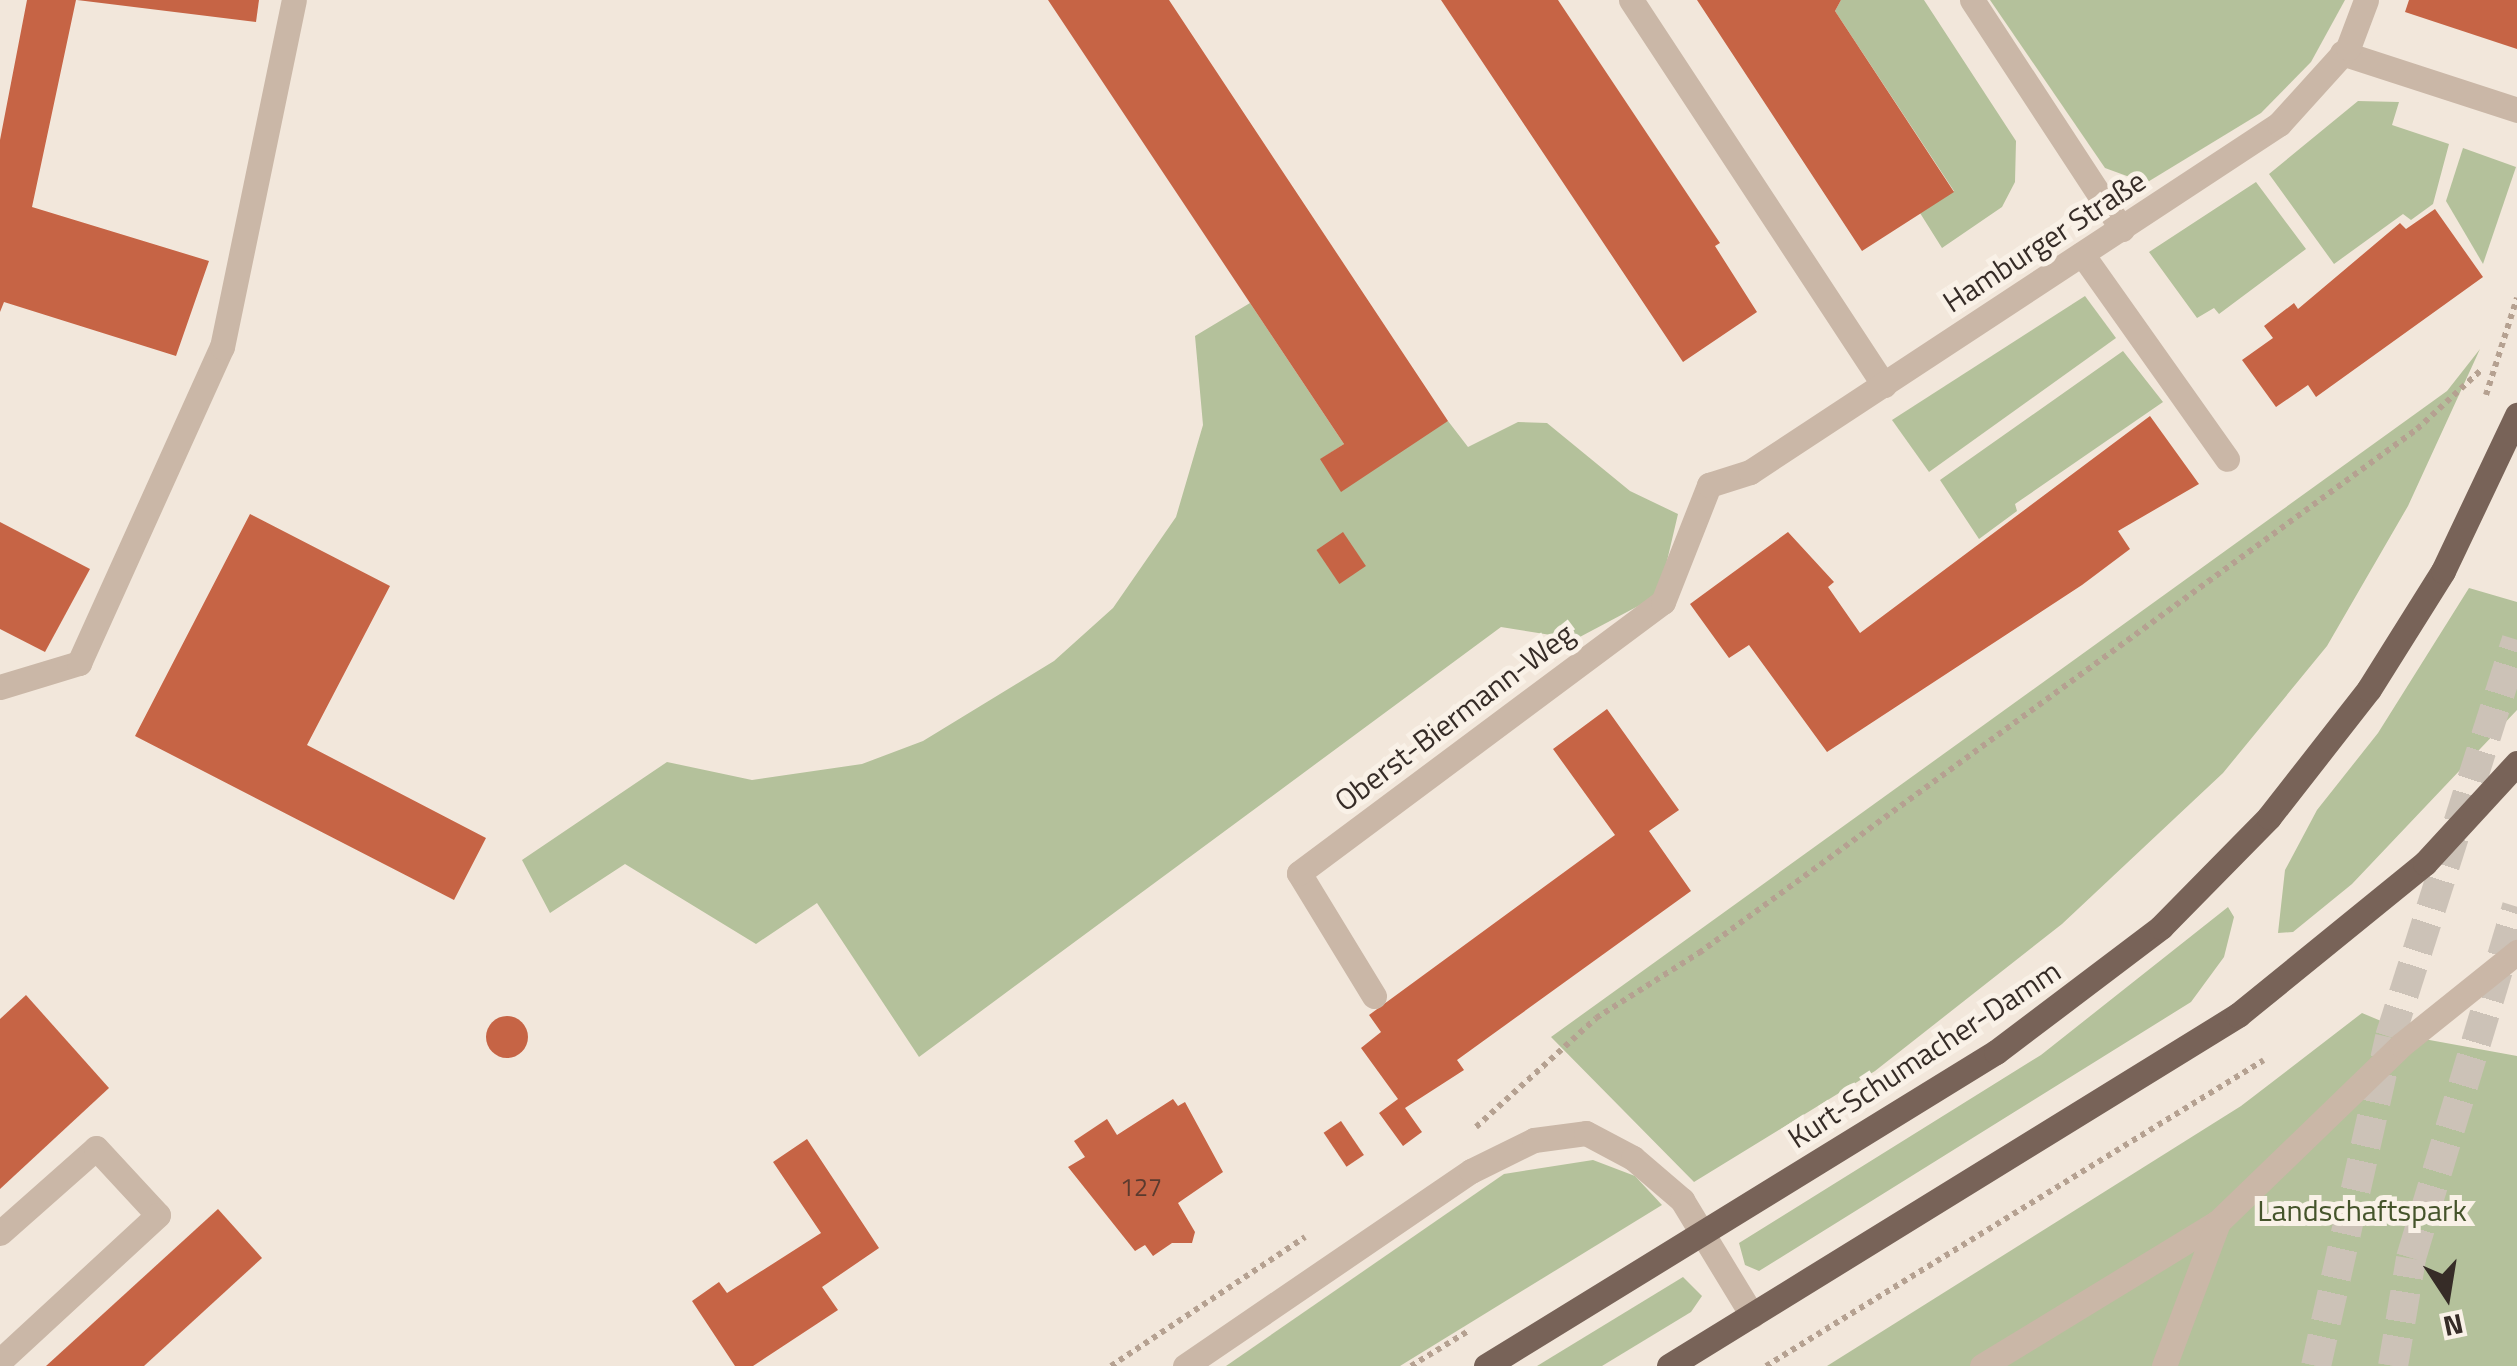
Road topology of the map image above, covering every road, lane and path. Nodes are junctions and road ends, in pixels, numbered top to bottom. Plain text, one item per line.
1 (294, 0) edge
2 (1631, 0) edge
3 (1972, 0) edge
4 (2366, 0) edge
5 (2342, 53) junction
6 (2517, 110) edge
7 (2122, 229) junction
8 (2082, 254) junction
9 (2517, 298) edge
10 (2480, 371) dead end
11 (1884, 385) junction
12 (2480, 408) dead end
13 (2517, 415) edge
14 (2227, 459) dead end
15 (1709, 485) joint
16 (0, 687) edge
17 (2517, 764) edge
18 (2517, 952) edge
19 (1374, 996) dead end
20 (2264, 1060) dead end
21 (1473, 1130) dead end
22 (2218, 1222) junction
23 (0, 1234) edge
24 (1703, 1234) junction
25 (1308, 1235) dead end
26 (1752, 1315) junction
27 (0, 1361) edge
28 (1111, 1366) edge
29 (1186, 1366) edge
30 (1486, 1366) edge
31 (1669, 1366) edge
32 (1766, 1366) edge
33 (1982, 1366) edge
34 (2164, 1366) edge

1 - 16 lane
2 - 11 lane
3 - 7 lane
4 - 5 lane, Hamburger Straße
5 - 6 lane
5 - 7 lane, Hamburger Straße
7 - 8 lane, Hamburger Straße
8 - 11 lane, Hamburger Straße
8 - 14 lane
9 - 12 path
10 - 21 path
11 - 15 lane, Hamburger Straße
13 - 24 main road, Kurt-Schumacher-Damm
15 - 19 lane, Oberst-Biermann-Weg
17 - 26 main road
18 - 22 lane
20 - 32 path
22 - 33 lane
22 - 34 lane
23 - 27 lane
24 - 26 lane
24 - 29 lane
24 - 30 main road, Kurt-Schumacher-Damm
25 - 28 path
26 - 31 main road

